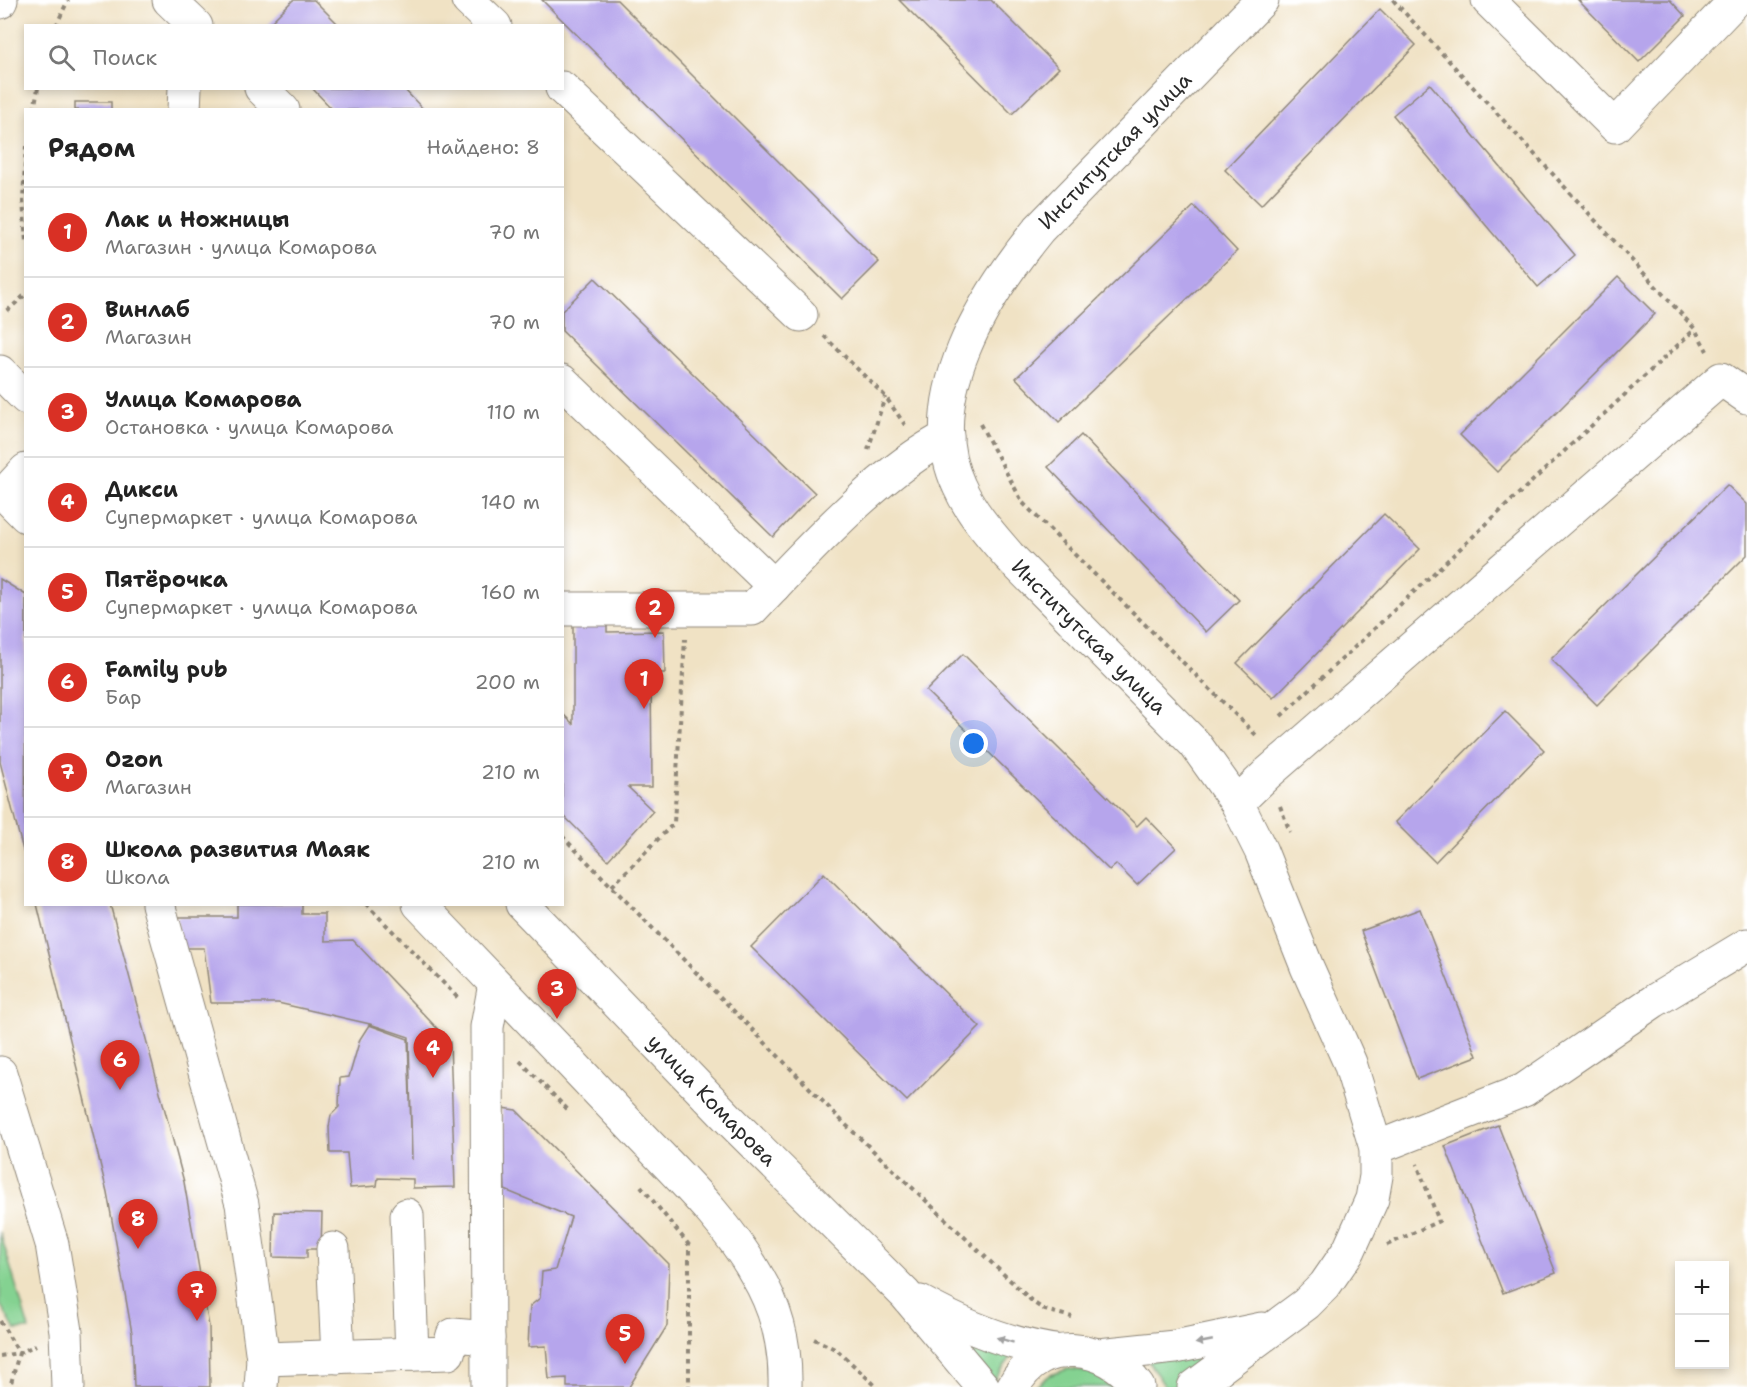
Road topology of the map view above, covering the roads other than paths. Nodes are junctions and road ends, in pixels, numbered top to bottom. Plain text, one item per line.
1 (169, 0) edge
2 (468, 0) edge
3 (1262, 0) edge
4 (1488, 0) edge
5 (1736, 0) edge
6 (194, 24) edge
7 (493, 24) edge
8 (184, 90) edge
9 (263, 90) edge
10 (564, 90) edge
11 (184, 108) edge
12 (281, 108) edge
13 (801, 315) dead end
14 (0, 372) edge
15 (564, 383) edge
16 (1734, 388) edge
17 (24, 396) edge
18 (935, 443) junction
19 (24, 474) edge
20 (10, 503) edge
21 (774, 586) junction
22 (564, 609) edge
23 (1237, 803) junction
24 (159, 906) edge
25 (421, 906) edge
26 (524, 906) edge
27 (1747, 945) edge
28 (495, 984) junction
29 (0, 1073) edge
30 (1376, 1148) junction
31 (407, 1215) dead end
32 (333, 1249) dead end
33 (906, 1294) junction
34 (1281, 1323) junction
35 (488, 1338) junction
36 (1062, 1352) junction
37 (412, 1354) junction
38 (1099, 1355) junction
39 (338, 1357) junction
40 (262, 1373) edge
41 (68, 1387) edge
42 (488, 1387) edge
43 (785, 1387) edge
44 (983, 1387) edge
45 (1014, 1387) edge
46 (1138, 1387) edge
47 (1194, 1387) edge

1 - 6 street
2 - 7 street
3 - 18 street, Институтская улица
4 - 5 street
8 - 11 street
9 - 12 street
10 - 13 street
14 - 17 street
15 - 21 street
16 - 23 street
18 - 21 street
18 - 23 street, Институтская улица
19 - 20 street
21 - 22 street
23 - 30 street, Институтская улица
24 - 40 street
25 - 28 street
26 - 33 street, улица Комарова
27 - 30 street
28 - 35 street
28 - 43 street
29 - 41 street
30 - 34 street, Институтская улица
31 - 37 street
32 - 39 street
36 -> 33 street, улица Комарова
33 - 44 street, улица Комарова
34 -> 38 street, Институтская улица
34 - 47 street, Институтская улица
35 - 37 street
35 - 42 street
36 - 38 street
36 - 45 street
37 - 39 street
38 - 46 street
39 - 40 street

